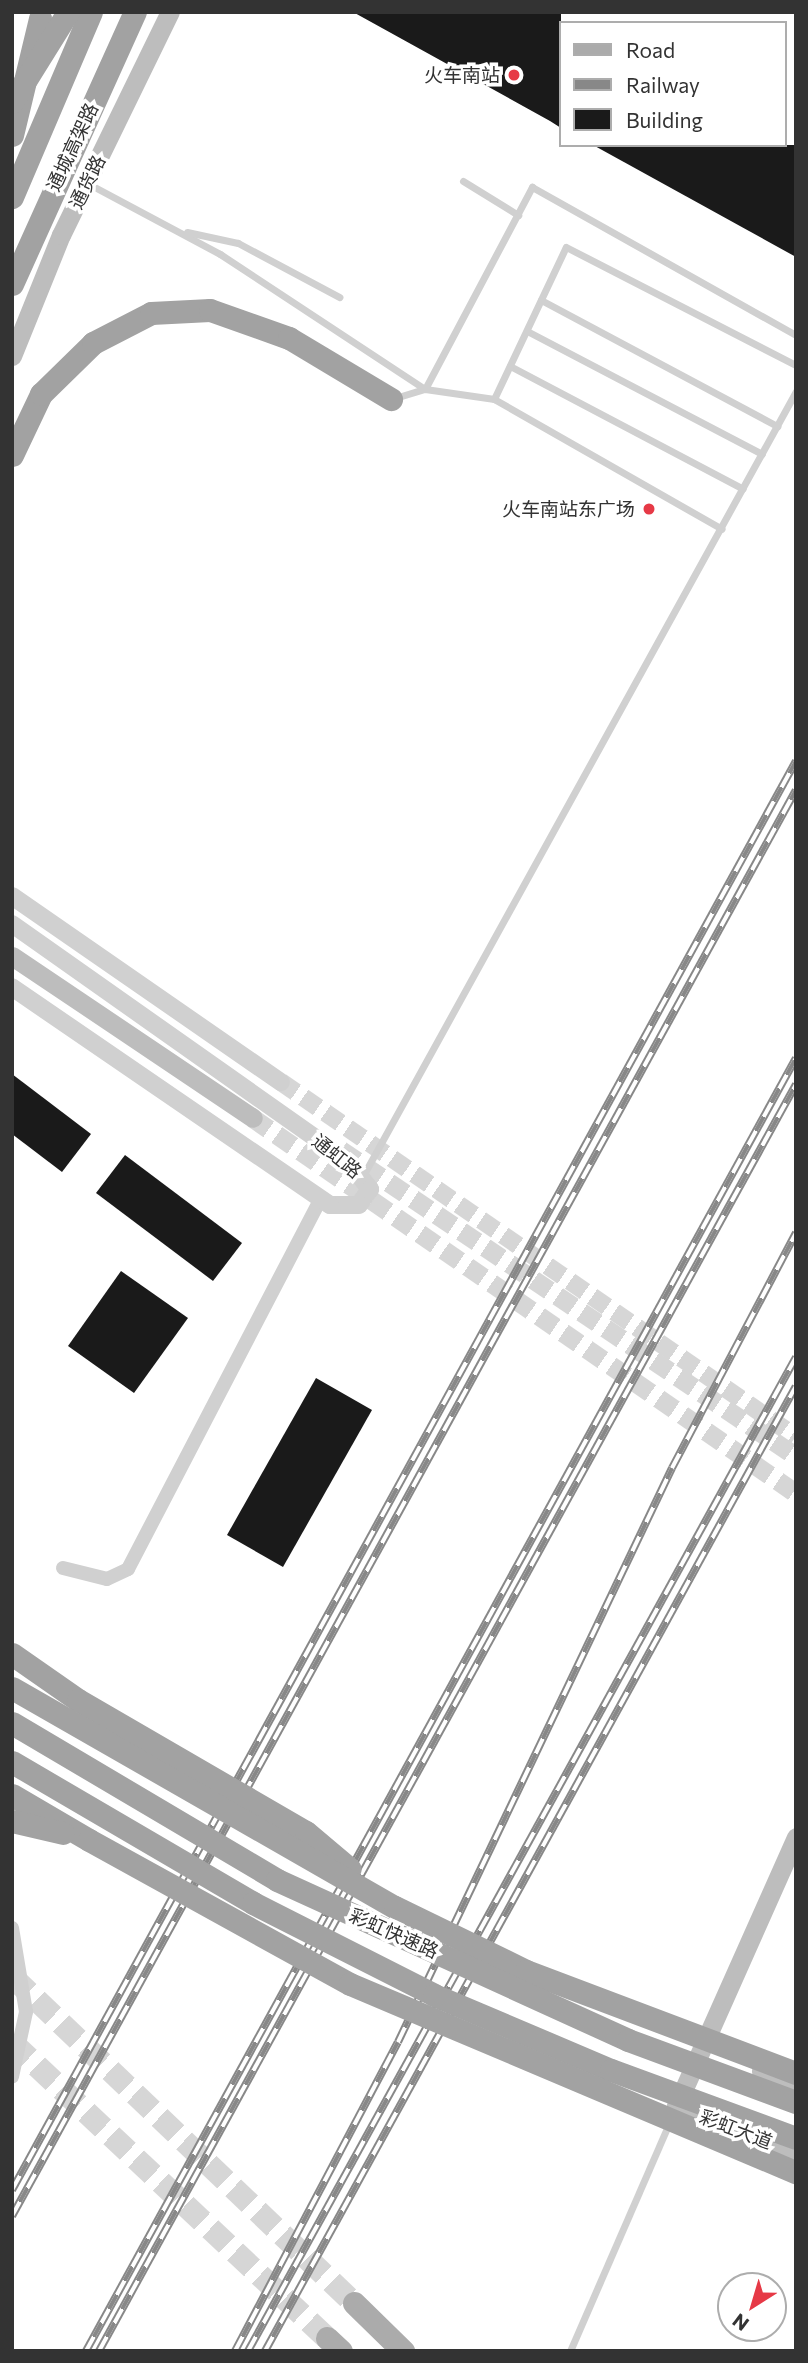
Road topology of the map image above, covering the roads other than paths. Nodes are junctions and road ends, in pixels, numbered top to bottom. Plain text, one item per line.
1 (68, 12) edge
2 (91, 12) edge
3 (135, 12) edge
4 (170, 12) edge
5 (41, 15) edge
6 (12, 86) edge
7 (12, 102) edge
8 (12, 135) edge
9 (463, 181) dead end
10 (86, 183) junction
11 (12, 197) edge
12 (518, 215) junction
13 (176, 230) junction
14 (12, 284) edge
15 (339, 298) dead end
16 (541, 300) junction
17 (527, 331) junction
18 (796, 335) edge
19 (12, 356) edge
20 (796, 365) edge
21 (510, 366) junction
22 (425, 388) junction
23 (796, 391) edge
24 (391, 400) joint
25 (494, 400) junction
26 (777, 426) junction
27 (762, 454) junction
28 (12, 455) edge
29 (743, 489) junction
30 (722, 529) junction
31 (12, 896) edge
32 (12, 924) edge
33 (12, 956) edge
34 (12, 987) edge
35 (281, 1082) tunnel mouth
36 (253, 1118) tunnel mouth
37 (364, 1174) junction
38 (321, 1199) junction
39 (63, 1568) dead end
40 (12, 1654) edge
41 (12, 1688) edge
42 (12, 1723) edge
43 (12, 1762) edge
44 (12, 1795) edge
45 (12, 1821) edge
46 (796, 1837) edge
47 (89, 1840) junction
48 (395, 1907) junction
49 (12, 1928) edge
50 (703, 2045) junction
51 (796, 2073) edge
52 (12, 2077) edge
53 (796, 2086) edge
54 (796, 2102) edge
55 (676, 2106) junction
56 (796, 2138) edge
57 (796, 2152) edge
58 (796, 2172) edge
59 (354, 2303) tunnel mouth
60 (403, 2351) edge
61 (570, 2351) edge

1 - 7 highway, bridge
2 - 11 highway, 通城高架路
3 - 14 highway, 通城高架路
4 - 10 main road, 通货路
5 - 6 main road
5 - 8 highway
9 - 12 lane
10 - 13 lane
10 - 19 main road, 通货路
12 - 18 lane
12 - 22 lane
13 - 15 lane
13 - 22 lane
16 - 17 lane
16 - 20 lane
16 - 26 lane
17 - 21 lane
17 - 27 lane
21 - 25 lane
21 - 29 lane
22 - 24 lane
22 - 25 lane
23 - 26 lane
24 - 28 highway
25 - 30 lane
26 - 27 lane
27 - 29 lane
29 - 30 lane
30 - 37 lane
31 - 35 street
32 - 37 street, 通虹路
33 - 36 main road
34 - 38 street, 通虹路
37 - 38 street, 通虹路
38 - 39 street
40 - 48 highway, bridge
41 - 48 highway, bridge
42 - 54 highway, 彩虹快速路, bridge
43 - 56 highway, 彩虹快速路, bridge
44 - 47 highway
45 - 47 highway
46 - 50 main road
47 - 58 highway, bridge
48 - 51 highway, bridge
49 - 52 street
50 - 53 main road
50 - 55 main road
55 - 57 main road, 彩虹大道
55 - 61 lane
59 - 60 main road

